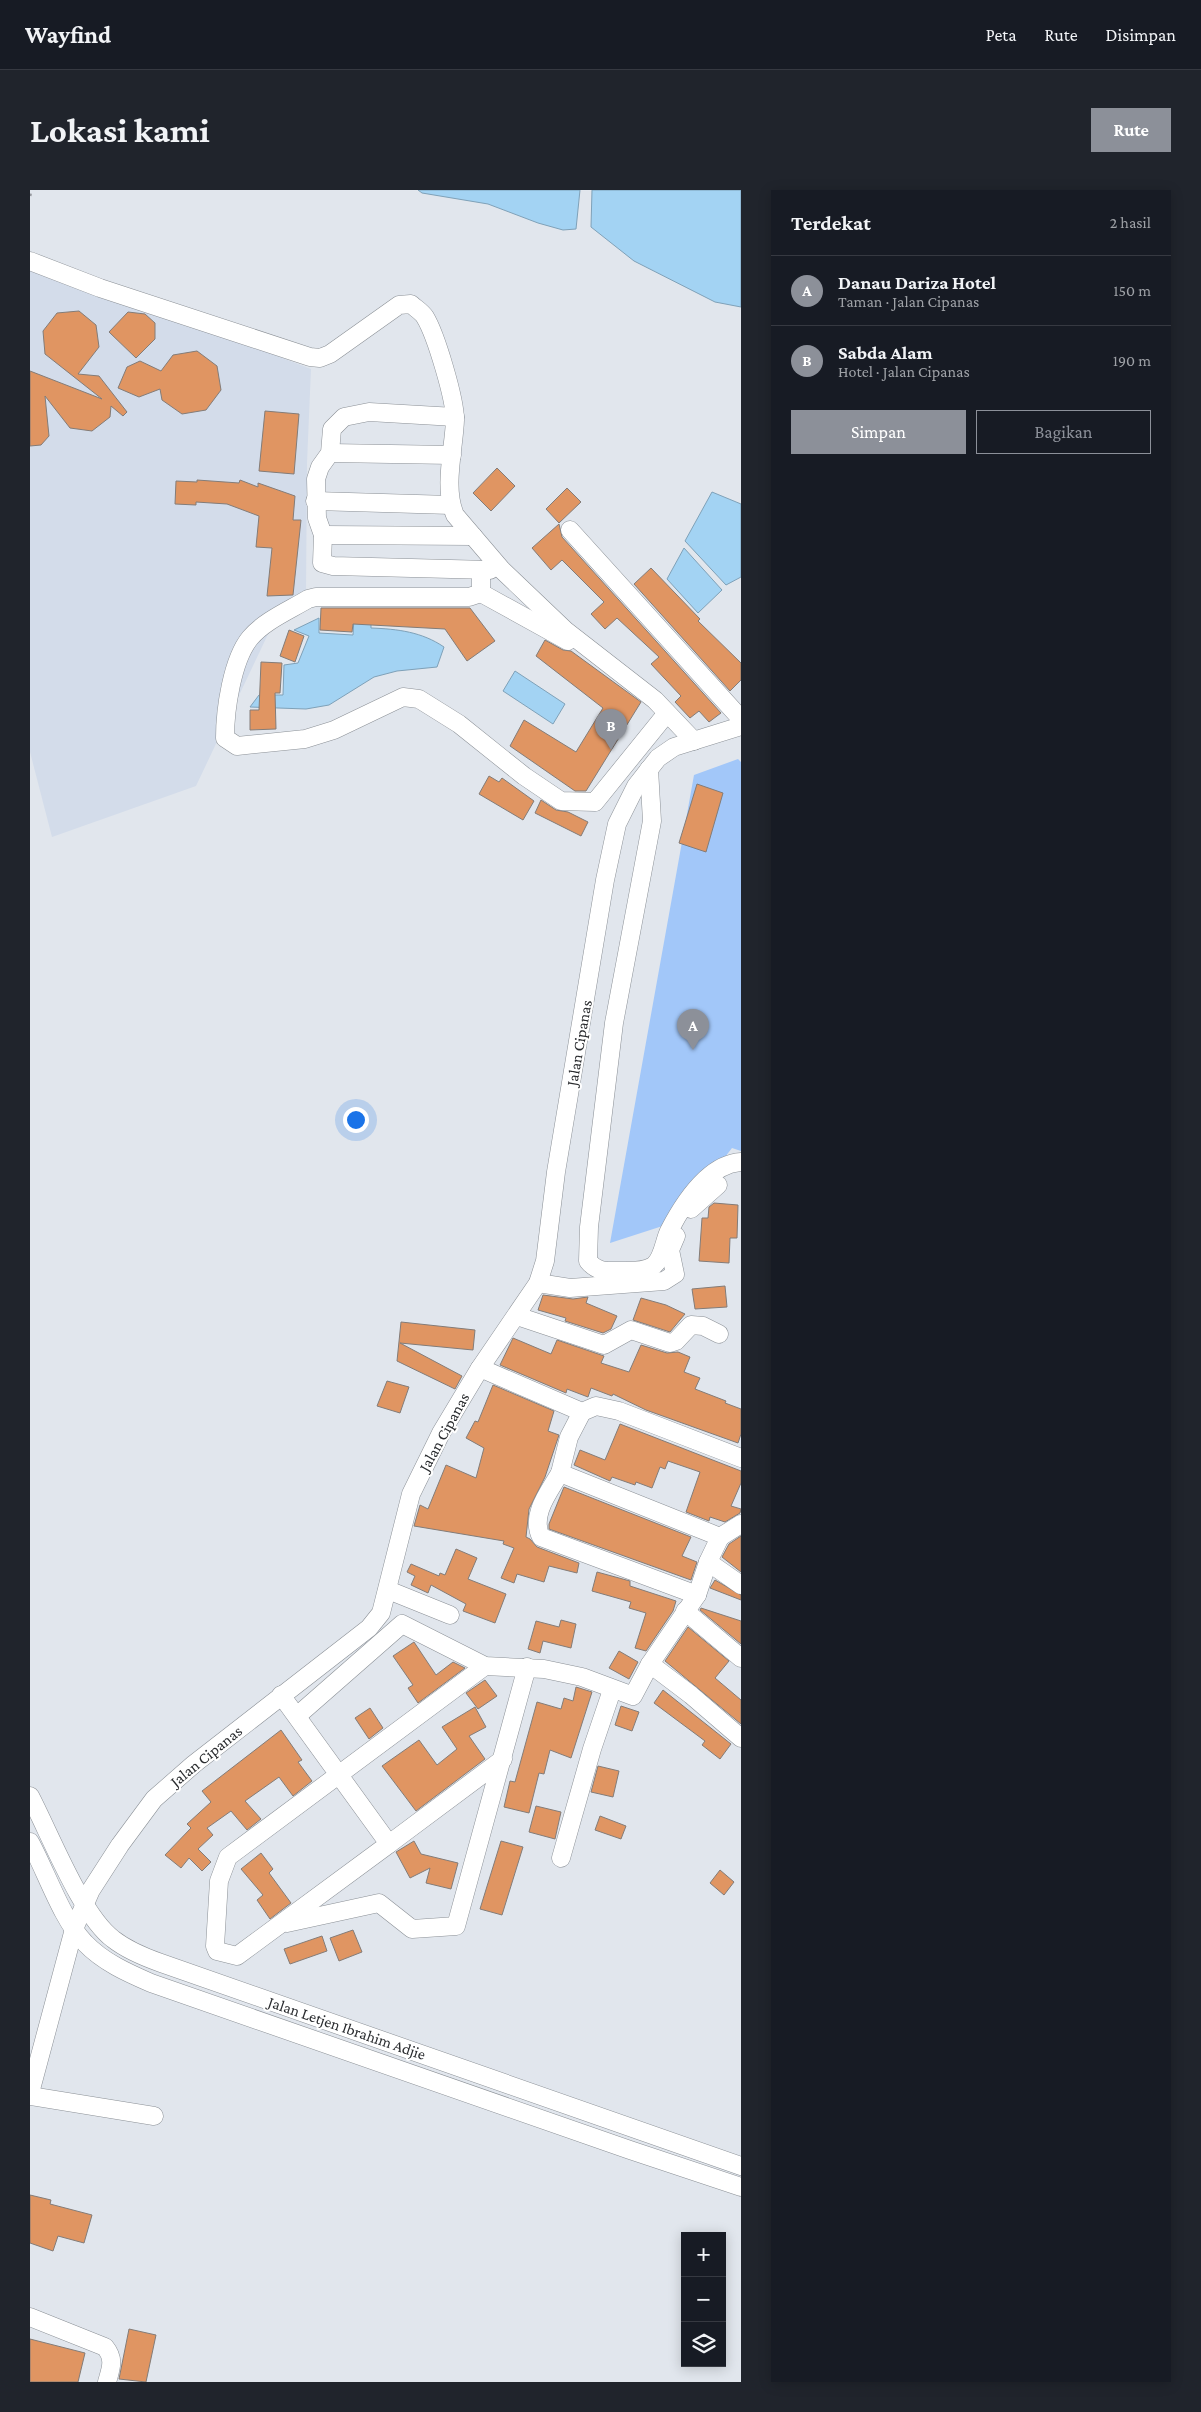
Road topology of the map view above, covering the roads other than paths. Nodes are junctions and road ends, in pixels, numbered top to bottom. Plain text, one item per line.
1 (30, 261) edge
2 (455, 417) junction
3 (330, 453) junction
4 (452, 455) junction
5 (315, 501) junction
6 (451, 505) junction
7 (570, 530) dead end
8 (323, 535) junction
9 (473, 536) junction
10 (481, 570) junction
11 (502, 570) junction
12 (481, 593) junction
13 (589, 651) junction
14 (667, 713) junction
15 (741, 719) edge
16 (741, 726) edge
17 (694, 741) junction
18 (649, 769) junction
19 (741, 1162) edge
20 (718, 1185) dead end
21 (538, 1283) junction
22 (517, 1316) junction
23 (719, 1334) dead end
24 (480, 1368) junction
25 (582, 1412) junction
26 (741, 1458) edge
27 (560, 1473) junction
28 (741, 1524) edge
29 (720, 1537) junction
30 (708, 1562) junction
31 (741, 1585) edge
32 (388, 1590) junction
33 (697, 1595) junction
34 (686, 1611) junction
35 (450, 1615) dead end
36 (741, 1658) edge
37 (650, 1664) junction
38 (485, 1666) junction
39 (527, 1667) junction
40 (612, 1690) junction
41 (281, 1695) junction
42 (297, 1716) junction
43 (741, 1738) edge
44 (503, 1759) junction
45 (338, 1775) junction
46 (30, 1796) edge
47 (30, 1842) edge
48 (389, 1844) junction
49 (561, 1858) dead end
50 (84, 1905) junction
51 (280, 1924) junction
52 (74, 1929) junction
53 (30, 2094) edge
54 (154, 2116) dead end
55 (636, 2130) junction
56 (630, 2150) junction
57 (741, 2166) edge
58 (741, 2187) edge
59 (30, 2317) edge
60 (107, 2382) edge

1 - 2 street
2 - 3 street
2 - 4 street
3 - 4 street
3 - 5 street
4 - 6 street
5 - 6 street
5 - 8 street
6 - 9 street
7 - 15 street
8 - 9 street
8 - 10 street
9 - 11 street
10 - 11 street
10 - 12 street
11 - 13 street
12 - 13 street
12 - 14 street
13 - 14 street
14 - 17 street
16 - 17 street, Jalan Cipanas
17 - 18 street, Jalan Cipanas
18 - 19 street
18 - 21 street, Jalan Cipanas
20 - 21 street
21 - 22 street, Jalan Cipanas
22 - 23 street
22 - 24 street, Jalan Cipanas
24 - 25 street
24 - 32 street, Jalan Cipanas
25 - 26 street
25 - 27 street
27 - 29 street
27 - 33 street
28 - 29 street
29 - 30 street
30 - 31 street
30 - 33 street
32 - 35 street
32 - 41 street, Jalan Cipanas
33 - 34 street
34 - 36 street
34 - 37 street
37 - 40 street
37 - 43 street
38 - 39 street
38 - 42 street
38 - 45 street
39 - 40 street
39 - 44 street
40 - 49 street
41 - 42 street
41 - 50 street, Jalan Cipanas
42 - 45 street
44 - 48 street
44 - 51 street
45 - 48 street
45 - 51 street
46 - 50 street, Jalan Letjen Ibrahim Adjie
47 - 52 street, Jalan Letjen Ibrahim Adjie
48 - 51 street
50 - 52 street, Jalan Cipanas
50 - 55 street, Jalan Letjen Ibrahim Adjie
52 - 53 street, Jalan Cipanas
52 - 56 street, Jalan Letjen Ibrahim Adjie
53 - 54 street
55 - 56 street
55 - 57 street, Jalan Letjen Ibrahim Adjie
56 - 58 street, Jalan Letjen Ibrahim Adjie
59 - 60 street

